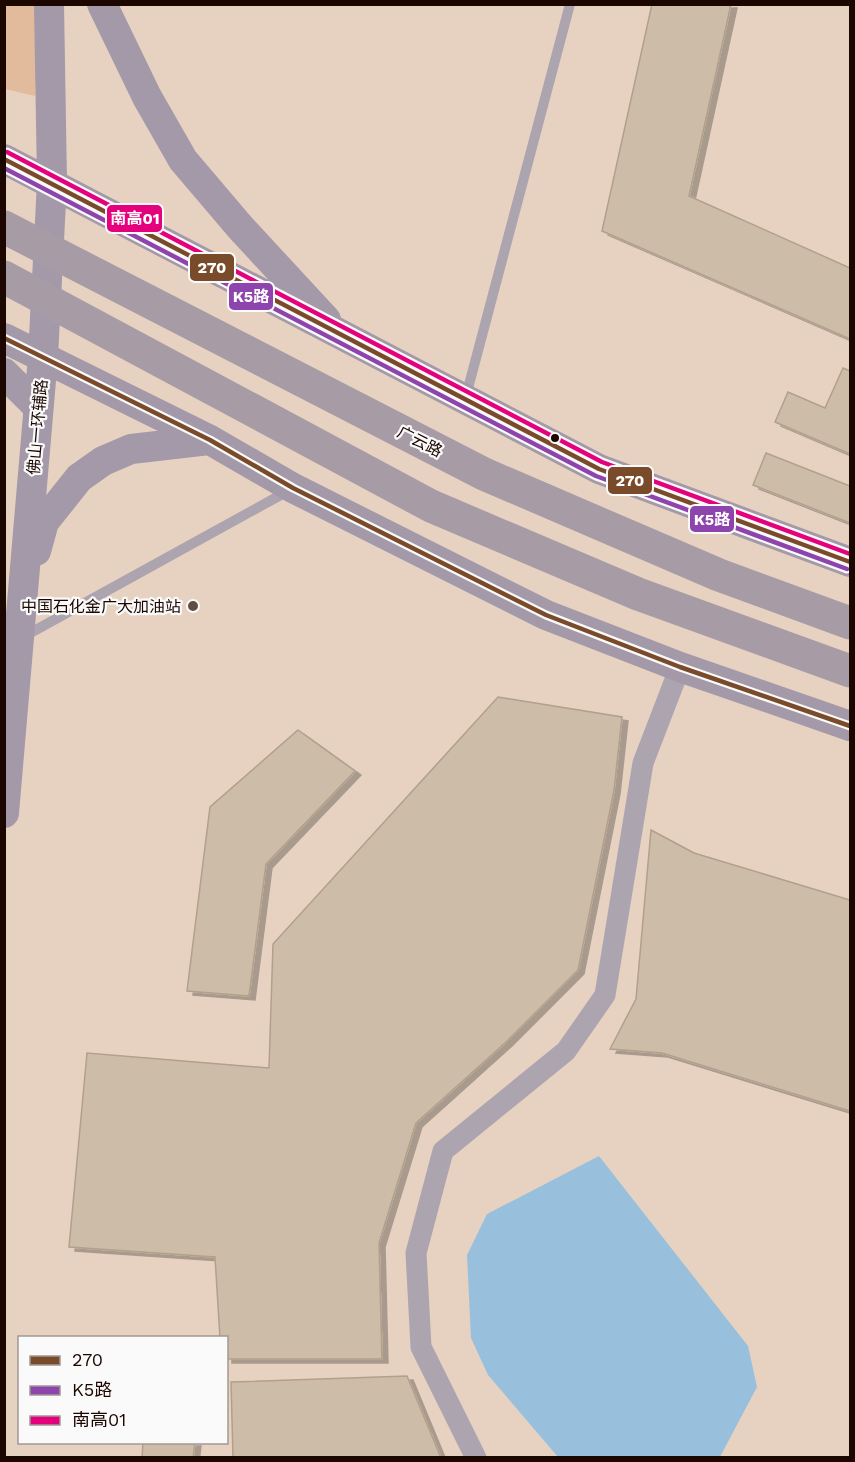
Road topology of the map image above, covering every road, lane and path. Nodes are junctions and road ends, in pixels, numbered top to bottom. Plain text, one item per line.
1 (49, 4) edge
2 (102, 4) edge
3 (570, 4) edge
4 (4, 159) edge
5 (52, 182) junction
6 (4, 227) edge
7 (4, 277) edge
8 (4, 338) edge
9 (343, 338) junction
10 (43, 357) junction
11 (4, 373) edge
12 (465, 400) junction
13 (37, 406) junction
14 (210, 440) junction
15 (293, 488) junction
16 (850, 562) edge
17 (24, 597) junction
18 (850, 624) edge
19 (21, 639) junction
20 (680, 667) junction
21 (850, 671) edge
22 (850, 726) edge
23 (4, 813) edge
24 (476, 1458) edge

1 - 5 main road, 佛山一环辅路
2 - 9 main road
3 - 12 lane
4 - 5 main road
5 - 9 main road
5 - 10 main road, 佛山一环辅路
6 - 18 main road, 广云路, bridge
7 - 21 main road, bridge
8 - 10 main road
9 - 12 main road
10 - 13 main road, 佛山一环辅路
10 - 14 main road
11 - 13 main road
12 - 16 main road
13 - 17 main road, 佛山一环辅路
14 - 15 main road
14 - 17 main road
15 - 19 lane
15 - 20 main road
17 - 19 main road, 佛山一环辅路
19 - 23 main road, 佛山一环辅路
20 - 22 main road
20 - 24 street

